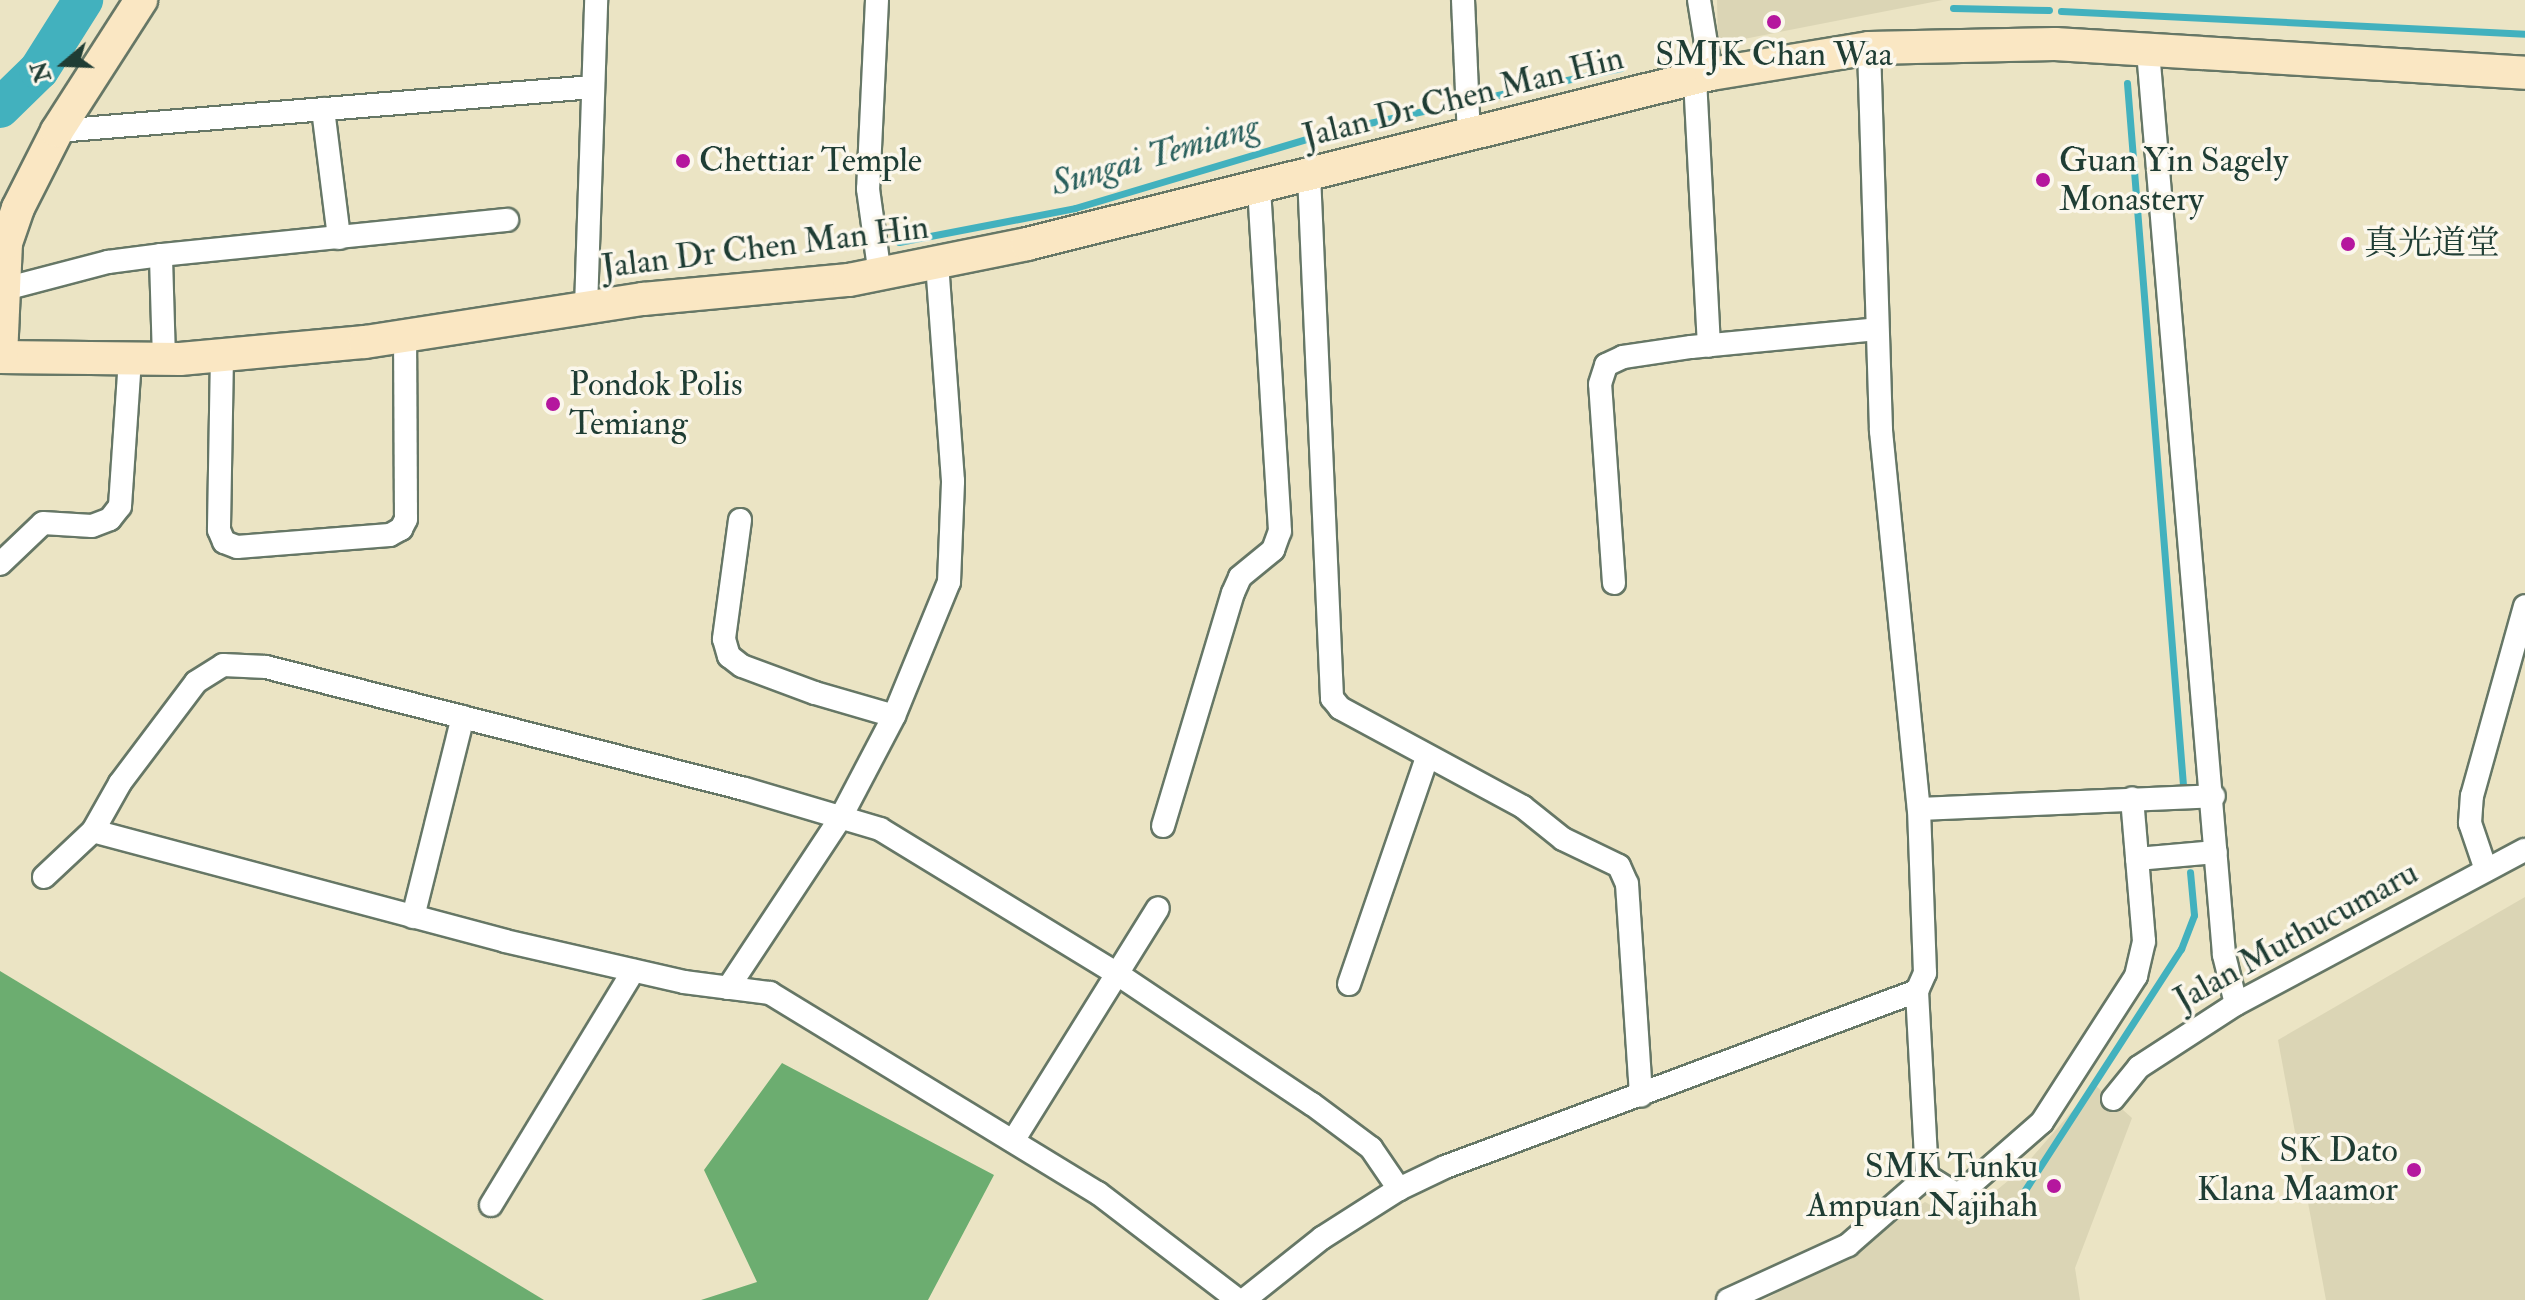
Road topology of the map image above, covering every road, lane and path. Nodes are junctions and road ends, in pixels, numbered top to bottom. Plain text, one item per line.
1 (141, 0) edge
2 (596, 0) edge
3 (877, 0) edge
4 (1463, 0) edge
5 (1699, 0) edge
6 (1869, 48) junction
7 (2148, 51) junction
8 (2525, 73) edge
9 (1703, 77) junction
10 (593, 87) junction
11 (323, 109) junction
12 (57, 131) junction
13 (1469, 136) junction
14 (1309, 175) junction
15 (1259, 188) junction
16 (507, 220) dead end
17 (339, 238) junction
18 (3, 246) edge
19 (161, 255) junction
20 (937, 265) junction
21 (880, 275) junction
22 (1, 290) edge
23 (586, 308) junction
24 (1877, 329) junction
25 (405, 335) junction
26 (1709, 346) junction
27 (222, 355) junction
28 (0, 357) edge
29 (130, 358) junction
30 (164, 359) junction
31 (740, 520) dead end
32 (0, 564) edge
33 (1614, 583) dead end
34 (2525, 606) edge
35 (894, 716) junction
36 (463, 717) junction
37 (1427, 757) junction
38 (2214, 796) junction
39 (2132, 799) junction
40 (1919, 809) junction
41 (841, 817) junction
42 (1163, 826) dead end
43 (93, 831) junction
44 (2525, 850) edge
45 (2216, 852) junction
46 (2137, 859) junction
47 (2486, 870) junction
48 (44, 877) dead end
49 (1158, 908) dead end
50 (413, 917) junction
51 (633, 971) junction
52 (1116, 973) junction
53 (1349, 984) dead end
54 (728, 988) junction
55 (1917, 991) junction
56 (2236, 1004) junction
57 (1641, 1096) junction
58 (2113, 1099) dead end
59 (1013, 1141) junction
60 (1927, 1176) junction
61 (1399, 1189) junction
62 (491, 1205) dead end
63 (1241, 1300) edge
64 (1728, 1300) edge

1 - 12 street
2 - 10 street
3 - 21 street
4 - 13 street
5 - 9 street
6 - 7 street, Jalan Dr Chen Man Hin
6 - 9 street, Jalan Dr Chen Man Hin
6 - 24 street
7 - 8 street, Jalan Dr Chen Man Hin
7 - 38 street
9 - 13 street, Jalan Dr Chen Man Hin
9 - 26 street
10 - 11 street
10 - 23 street
11 - 12 street
11 - 17 street
12 - 18 street
13 - 14 street, Jalan Dr Chen Man Hin
14 - 15 street, Jalan Dr Chen Man Hin
14 - 37 street
15 - 20 street, Jalan Dr Chen Man Hin
15 - 42 street
16 - 17 street
17 - 19 street
18 - 22 street
19 - 22 street
19 - 30 street
20 - 21 street, Jalan Dr Chen Man Hin
20 - 35 street
21 - 23 street, Jalan Dr Chen Man Hin
22 - 28 street
23 - 25 street, Jalan Dr Chen Man Hin
24 - 26 street
24 - 40 street
25 - 27 street, Jalan Dr Chen Man Hin
25 - 27 street
26 - 33 street
27 - 30 street, Jalan Dr Chen Man Hin
28 - 29 street, Jalan Dr Chen Man Hin
29 - 30 street, Jalan Dr Chen Man Hin
29 - 32 street
31 - 35 street
34 - 47 street
35 - 41 street
36 - 41 street
36 - 43 street
36 - 50 street
37 - 53 street
37 - 57 street
38 - 39 street
38 - 45 street
39 - 40 street
39 - 46 street
40 - 55 street
41 - 52 street
41 - 54 street
43 - 48 street
43 - 50 street
44 - 47 street, Jalan Muthucumaru
45 - 46 street
45 - 56 street
46 - 60 street
47 - 56 street, Jalan Muthucumaru
49 - 52 street
50 - 51 street
51 - 54 street
51 - 62 street
52 - 59 street
52 - 61 street
54 - 59 street
55 - 57 street
55 - 60 street
56 - 58 street, Jalan Muthucumaru
57 - 61 street
59 - 63 street
60 - 64 street
61 - 63 street

